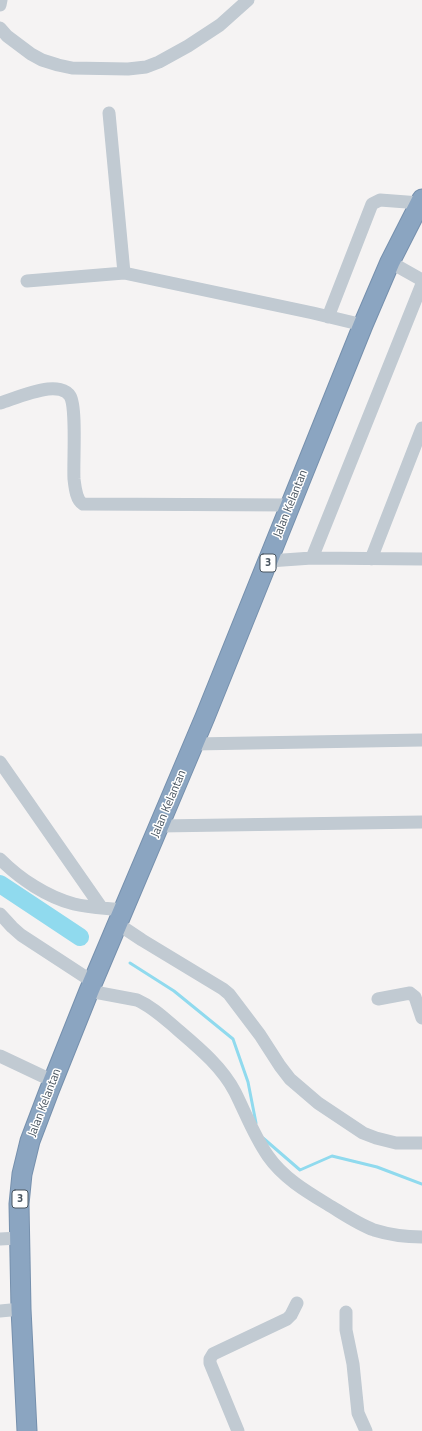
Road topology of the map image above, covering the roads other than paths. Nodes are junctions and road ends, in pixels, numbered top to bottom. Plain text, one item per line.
1 (1, 0) edge
2 (248, 0) edge
3 (0, 5) edge
4 (0, 28) edge
5 (109, 113) dead end
6 (421, 201) edge
7 (390, 262) junction
8 (124, 273) junction
9 (422, 280) edge
10 (27, 281) dead end
11 (422, 284) edge
12 (328, 317) junction
13 (363, 325) junction
14 (0, 403) edge
15 (422, 428) edge
16 (291, 505) junction
17 (312, 558) junction
18 (372, 558) junction
19 (422, 559) edge
20 (269, 561) junction
21 (422, 740) edge
22 (194, 744) junction
23 (0, 762) edge
24 (422, 822) edge
25 (160, 826) junction
26 (0, 859) edge
27 (101, 907) junction
28 (0, 914) edge
29 (120, 920) junction
30 (92, 984) junction
31 (378, 999) dead end
32 (422, 1018) edge
33 (0, 1056) edge
34 (52, 1081) junction
35 (422, 1143) edge
36 (422, 1237) edge
37 (19, 1238) junction
38 (0, 1239) edge
39 (297, 1303) dead end
40 (21, 1309) junction
41 (0, 1311) edge
42 (346, 1312) dead end
43 (27, 1431) edge
44 (238, 1431) edge
45 (366, 1431) edge

1 - 3 street
2 - 4 street
5 - 8 street
6 - 7 highway, Jalan Kelantan / 3
6 - 12 street
7 - 9 street
7 - 13 highway, Jalan Kelantan / 3
8 - 10 street
8 - 12 street
11 - 17 street
12 - 13 street
13 - 16 highway, Jalan Kelantan / 3
14 - 16 street
15 - 18 street
16 - 20 highway, Jalan Kelantan / 3
17 - 18 street
17 - 20 street
18 - 19 street
20 - 22 highway, Jalan Kelantan / 3
21 - 22 street
22 - 25 highway, Jalan Kelantan / 3
23 - 27 street
24 - 25 street
25 - 29 highway, Jalan Kelantan / 3
26 - 27 street
27 - 29 street
28 - 30 street
29 - 30 highway, Jalan Kelantan / 3
29 - 35 street
30 - 34 highway, Jalan Kelantan / 3
30 - 36 street
31 - 32 street
33 - 34 street
34 - 37 highway, Jalan Kelantan / 3
37 - 38 street
37 - 40 highway, Jalan Kelantan / 3
39 - 44 street
40 - 41 street
40 - 43 highway, Jalan Kelantan / 3
42 - 45 street

